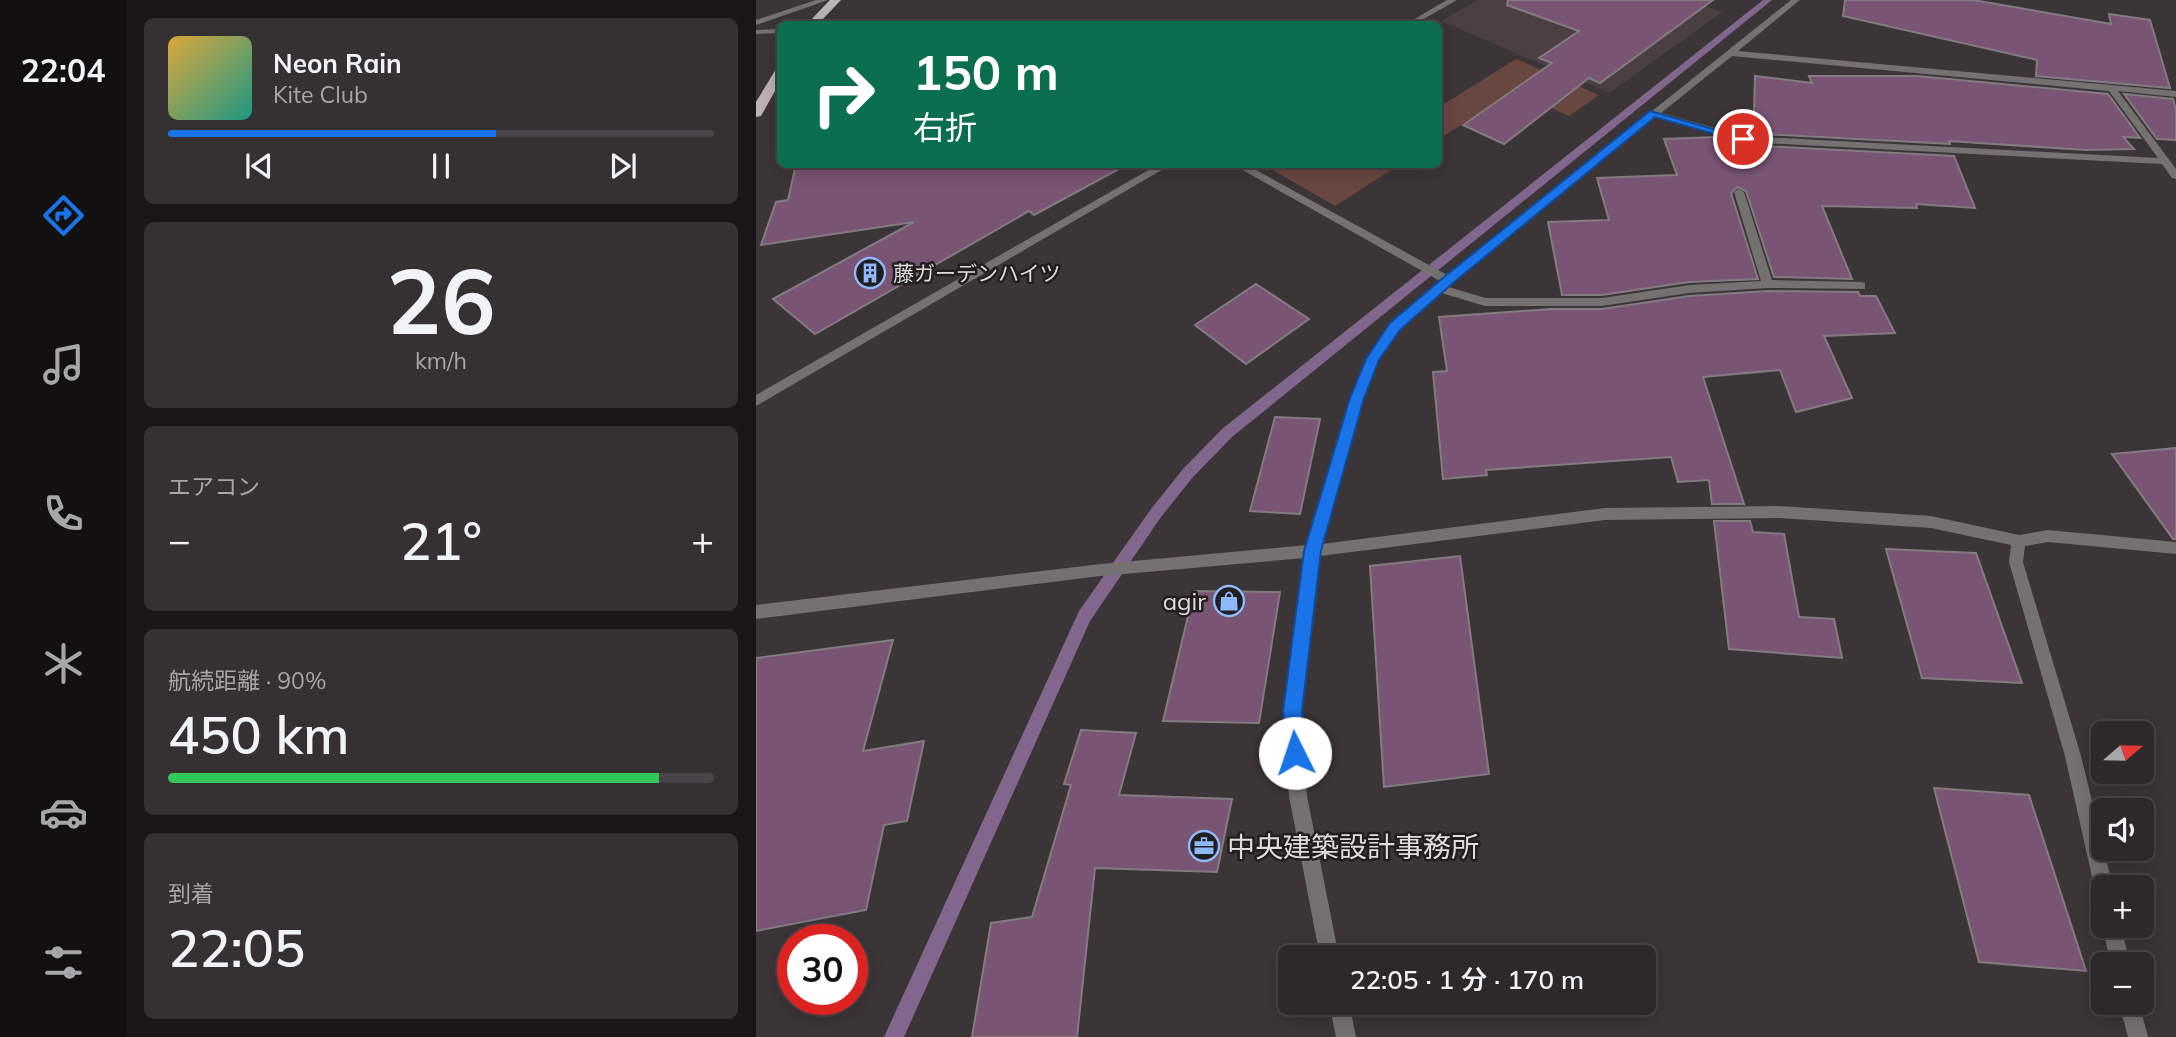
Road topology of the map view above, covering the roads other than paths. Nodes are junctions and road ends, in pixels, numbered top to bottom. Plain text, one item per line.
1 (793, 0) edge
2 (818, 0) edge
3 (836, 0) edge
4 (1453, 0) edge
5 (1796, 0) edge
6 (766, 18) junction
7 (811, 21) edge
8 (813, 21) edge
9 (1415, 21) edge
10 (756, 23) edge
11 (777, 30) edge
12 (756, 32) edge
13 (1729, 53) junction
14 (777, 77) edge
15 (2112, 89) junction
16 (2176, 94) edge
17 (756, 113) edge
18 (1654, 114) junction
19 (2165, 161) junction
20 (1160, 168) edge
21 (1244, 168) edge
22 (2176, 176) edge
23 (1739, 191) dead end
24 (1441, 281) junction
25 (1768, 284) junction
26 (1861, 286) dead end
27 (756, 401) edge
28 (2020, 541) junction
29 (2176, 548) edge
30 (1312, 551) junction
31 (756, 612) edge
32 (2101, 875) edge
33 (1328, 945) edge
34 (1341, 1015) edge
35 (2132, 1015) edge
36 (1346, 1037) edge
37 (2138, 1037) edge

1 - 6 street
2 - 6 street
2 - 7 highway
3 - 8 highway
4 - 9 street
5 - 13 street
6 - 10 street
11 - 12 street
13 - 15 street
13 - 18 street
14 - 17 highway
15 - 16 street
15 - 19 street
18 - 19 street
18 - 24 street
19 - 22 street
20 - 27 street
21 - 24 street
23 - 25 street
24 - 25 street
24 - 30 street
25 - 26 street
28 - 29 street
28 - 30 street
28 - 32 street
30 - 31 street
30 - 33 street
34 - 36 street
35 - 37 street

